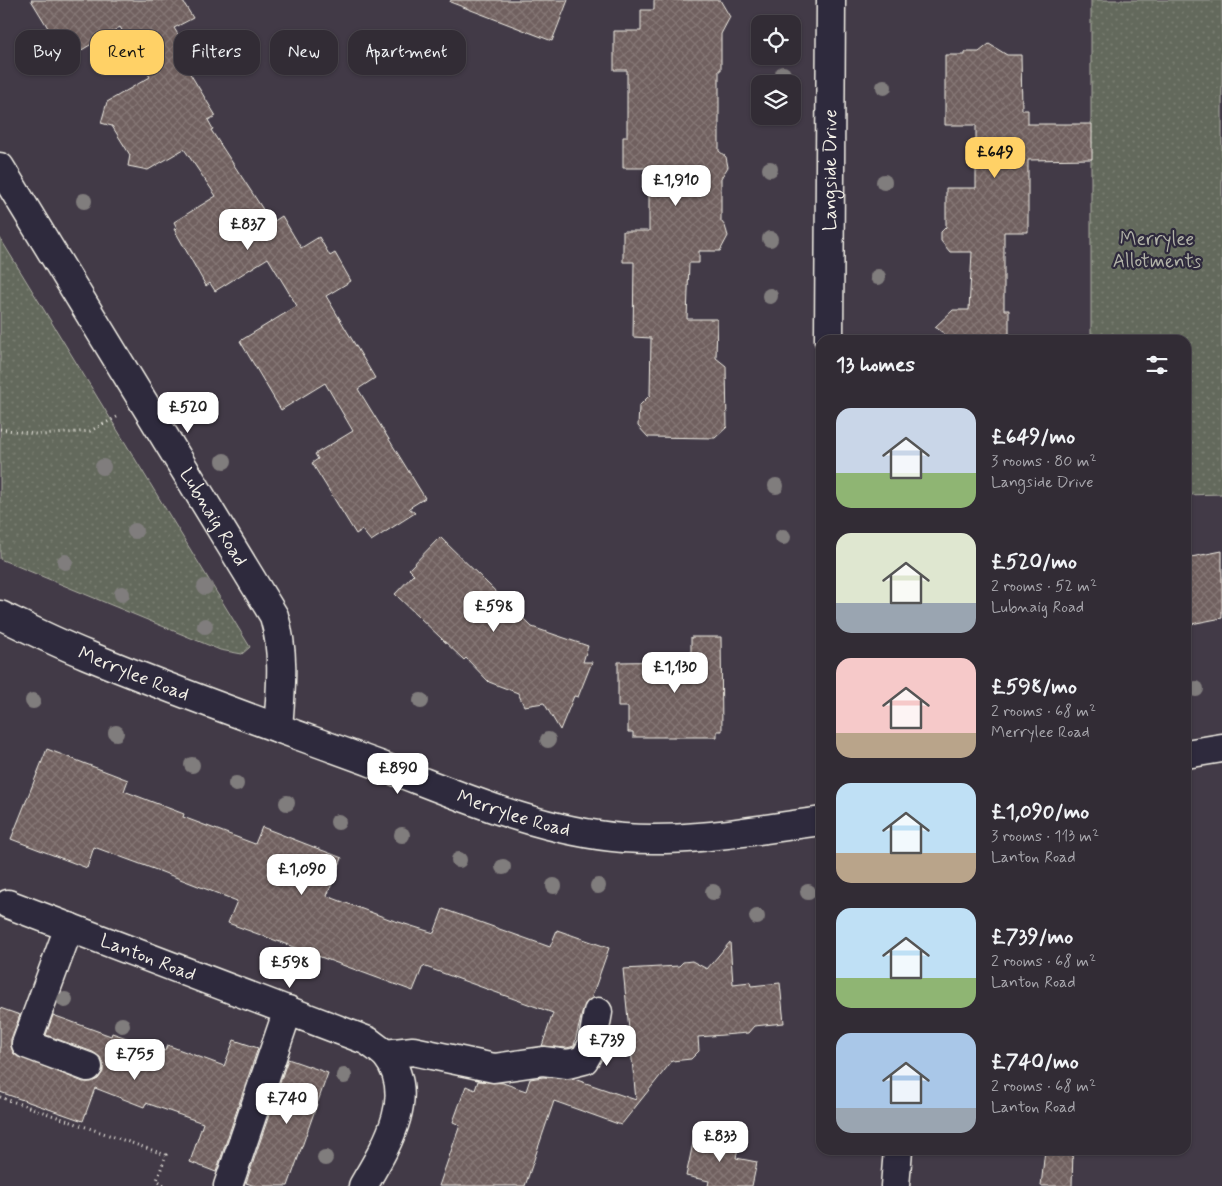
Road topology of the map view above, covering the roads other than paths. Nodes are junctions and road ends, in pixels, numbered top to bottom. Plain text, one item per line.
1 (831, 0) edge
2 (0, 167) edge
3 (829, 335) edge
4 (0, 615) edge
5 (278, 728) junction
6 (1222, 748) edge
7 (1191, 753) edge
8 (816, 822) edge
9 (8, 904) dead end
10 (70, 927) junction
11 (288, 1010) junction
12 (598, 1012) dead end
13 (385, 1054) junction
14 (88, 1067) dead end
15 (898, 1155) edge
16 (228, 1186) edge
17 (363, 1186) edge
18 (895, 1186) edge

1 - 3 street, Langside Drive
2 - 5 street, Lubnaig Road
4 - 5 street, Merrylee Road
5 - 8 street, Merrylee Road
6 - 7 street
9 - 10 street, Lanton Road
10 - 11 street, Lanton Road
10 - 14 street
11 - 13 street, Lanton Road
11 - 16 street
12 - 13 street
13 - 17 street, Lanton Road
15 - 18 street

